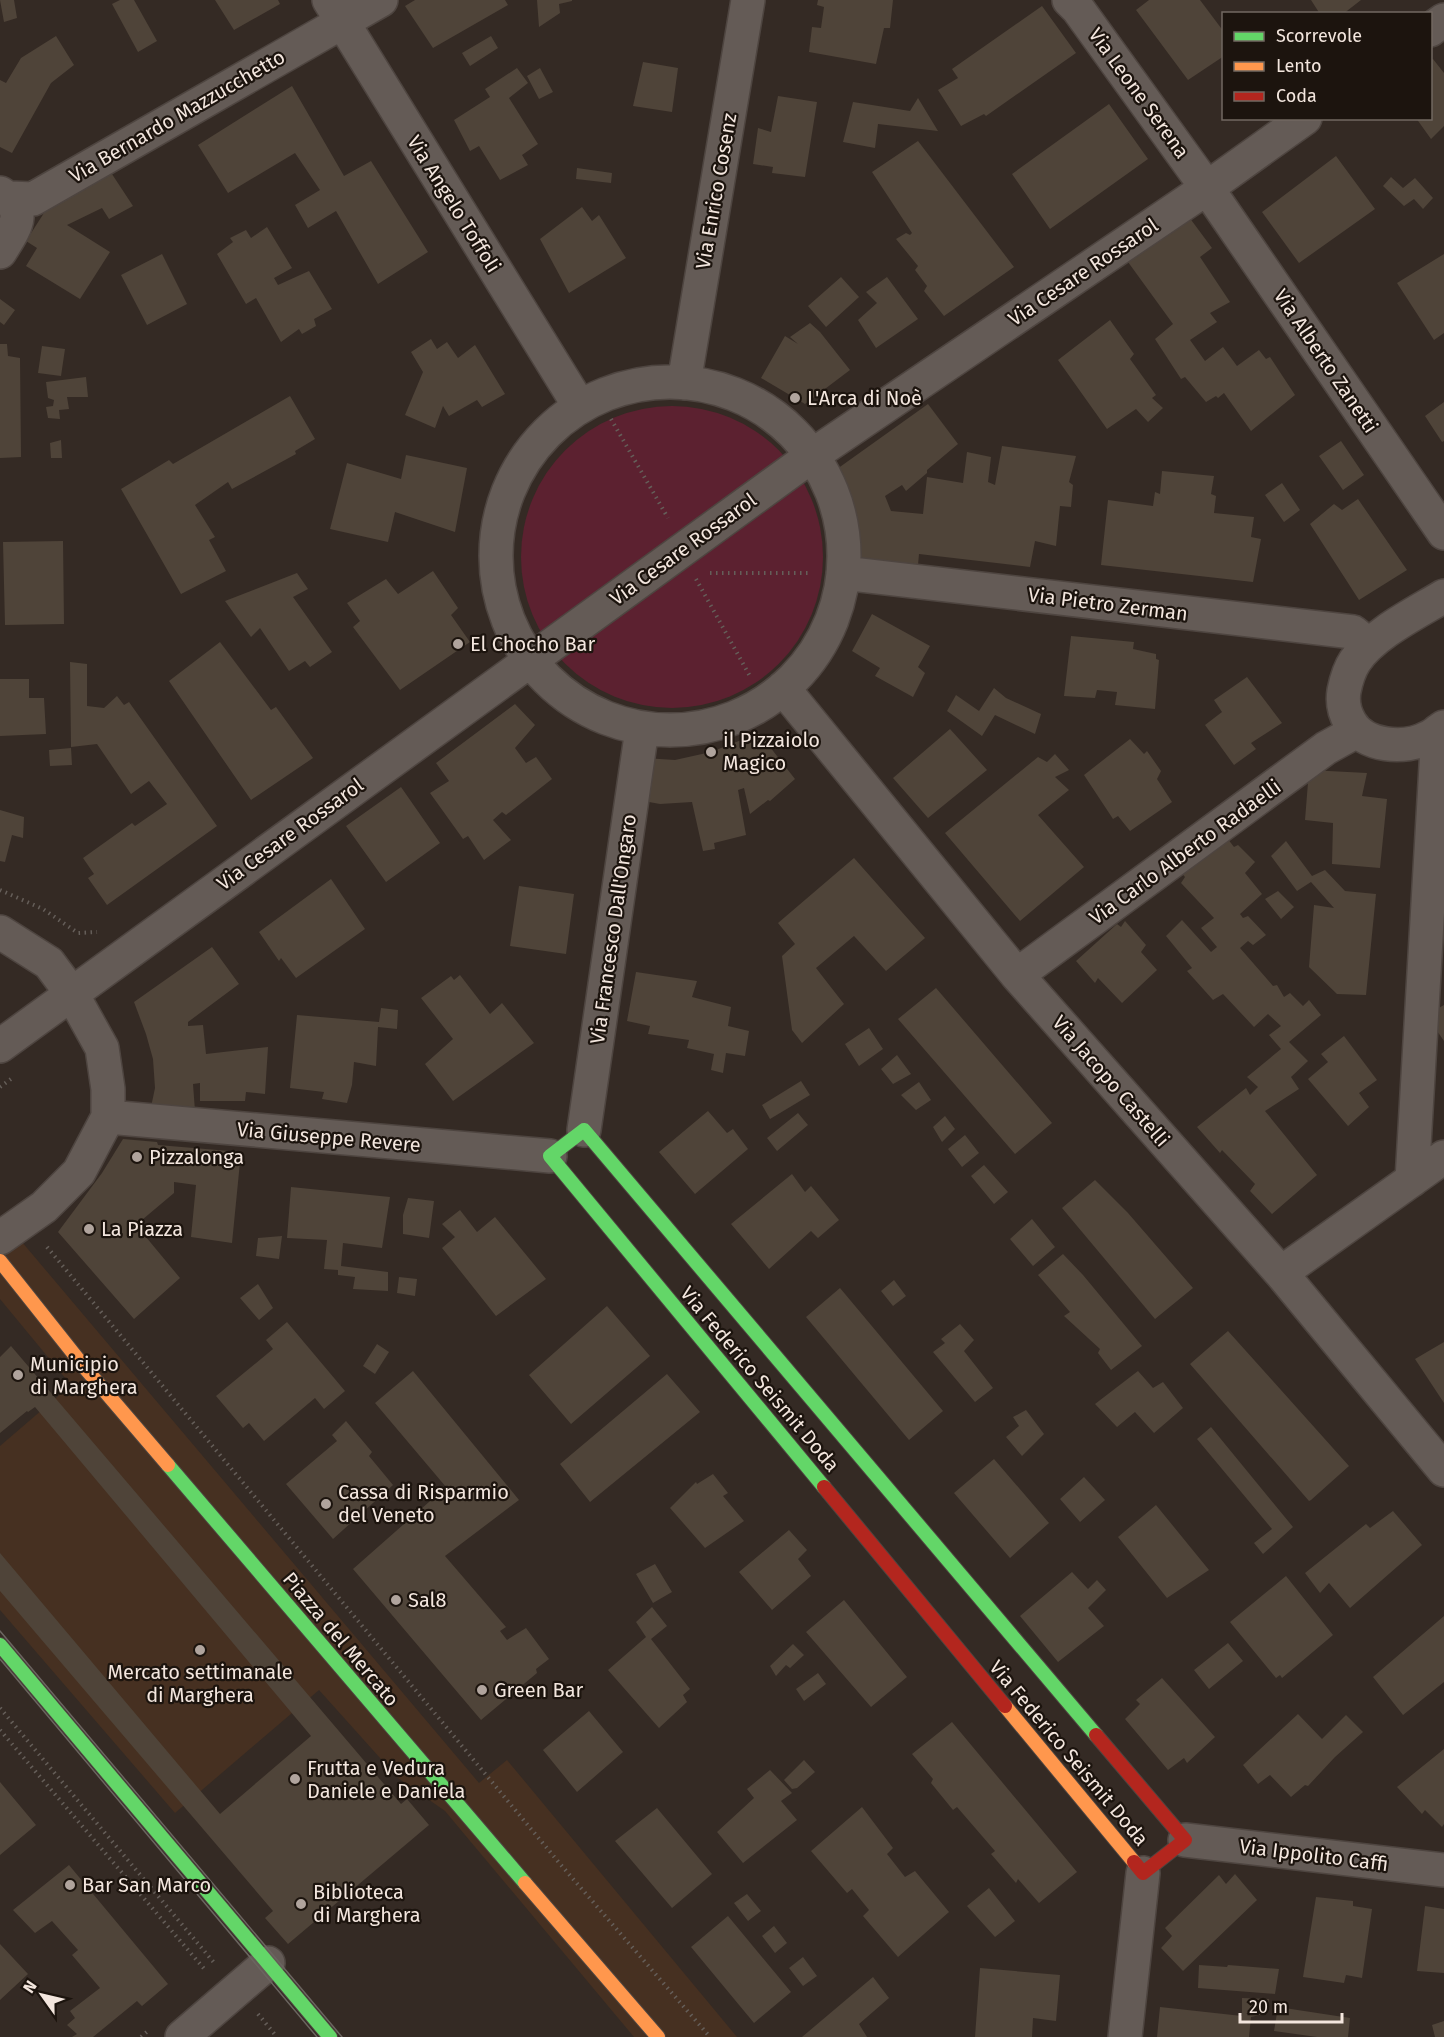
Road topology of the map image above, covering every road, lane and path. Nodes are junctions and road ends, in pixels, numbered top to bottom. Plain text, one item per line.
1 (381, 0) edge
2 (748, 0) edge
3 (1070, 0) edge
4 (335, 11) edge
5 (1444, 20) edge
6 (1432, 29) edge
7 (1302, 120) edge
8 (1207, 188) junction
9 (5, 196) edge
10 (0, 252) edge
11 (684, 383) junction
12 (592, 402) junction
13 (813, 455) junction
14 (669, 518) dead end
15 (1444, 533) edge
16 (704, 573) dead end
17 (843, 573) junction
18 (696, 578) dead end
19 (1444, 596) edge
20 (1369, 645) junction
21 (530, 660) junction
22 (772, 695) junction
23 (642, 729) junction
24 (1441, 729) edge
25 (1355, 732) junction
26 (0, 890) edge
27 (0, 932) edge
28 (90, 933) dead end
29 (1017, 975) junction
30 (72, 993) junction
31 (0, 1046) edge
32 (18, 1074) dead end
33 (0, 1087) edge
34 (108, 1117) junction
35 (584, 1130) junction
36 (550, 1156) junction
37 (1444, 1157) edge
38 (1412, 1180) junction
39 (0, 1238) edge
40 (0, 1261) edge
41 (1281, 1274) junction
42 (71, 1276) dead end
43 (1444, 1470) edge
44 (0, 1645) edge
45 (0, 1708) edge
46 (0, 1730) edge
47 (1185, 1840) junction
48 (1444, 1870) edge
49 (1143, 1873) junction
50 (268, 1963) junction
51 (220, 1970) dead end
52 (211, 1978) dead end
53 (255, 2010) dead end
54 (150, 2030) dead end
55 (141, 2037) edge
56 (182, 2037) edge
57 (278, 2037) edge
58 (330, 2037) edge
59 (658, 2037) edge
60 (710, 2037) edge
61 (1125, 2037) edge

1 - 4 street
2 - 11 street, Via Enrico Cosenz
3 - 8 street, Via Leone Serena
4 - 9 street, Via Bernardo Mazzucchetto
4 - 12 street, Via Angelo Toffoli
5 - 6 street
7 - 8 street, Via Cesare Rossarol
8 - 13 street, Via Cesare Rossarol
8 - 15 street, Via Alberto Zanetti
9 - 10 street
11 - 12 street
11 - 13 street
12 - 14 path
12 - 21 street
13 - 17 street
13 - 21 street, Via Cesare Rossarol
16 - 17 path
17 - 20 street, Via Pietro Zerman
17 - 22 street
18 - 22 path
19 - 20 street
20 - 25 street
21 - 23 street
21 - 30 street, Via Cesare Rossarol
22 - 23 street
22 - 29 street, Via Jacopo Castelli
23 - 35 street, Via Francesco Dall'Ongaro
24 - 25 street
24 - 38 street
25 - 29 street, Via Carlo Alberto Radaelli
26 - 28 path
27 - 30 street
29 - 41 street, Via Jacopo Castelli
30 - 31 street, Via Cesare Rossarol
30 - 34 street
32 - 33 path
34 - 36 street, Via Giuseppe Revere
34 - 39 street
35 - 36 street
35 - 47 street, Via Federico Seismit Doda
36 - 49 street, Via Federico Seismit Doda
37 - 38 street
38 - 41 street
40 - 59 street, Piazza del Mercato
41 - 43 street, Via Jacopo Castelli
42 - 60 path
44 - 50 street
45 - 51 path
46 - 52 path
47 - 48 street, Via Ippolito Caffi
47 - 49 street, Via Federico Seismit Doda
49 - 61 street
50 - 56 street
50 - 58 street
53 - 57 path
54 - 55 path

